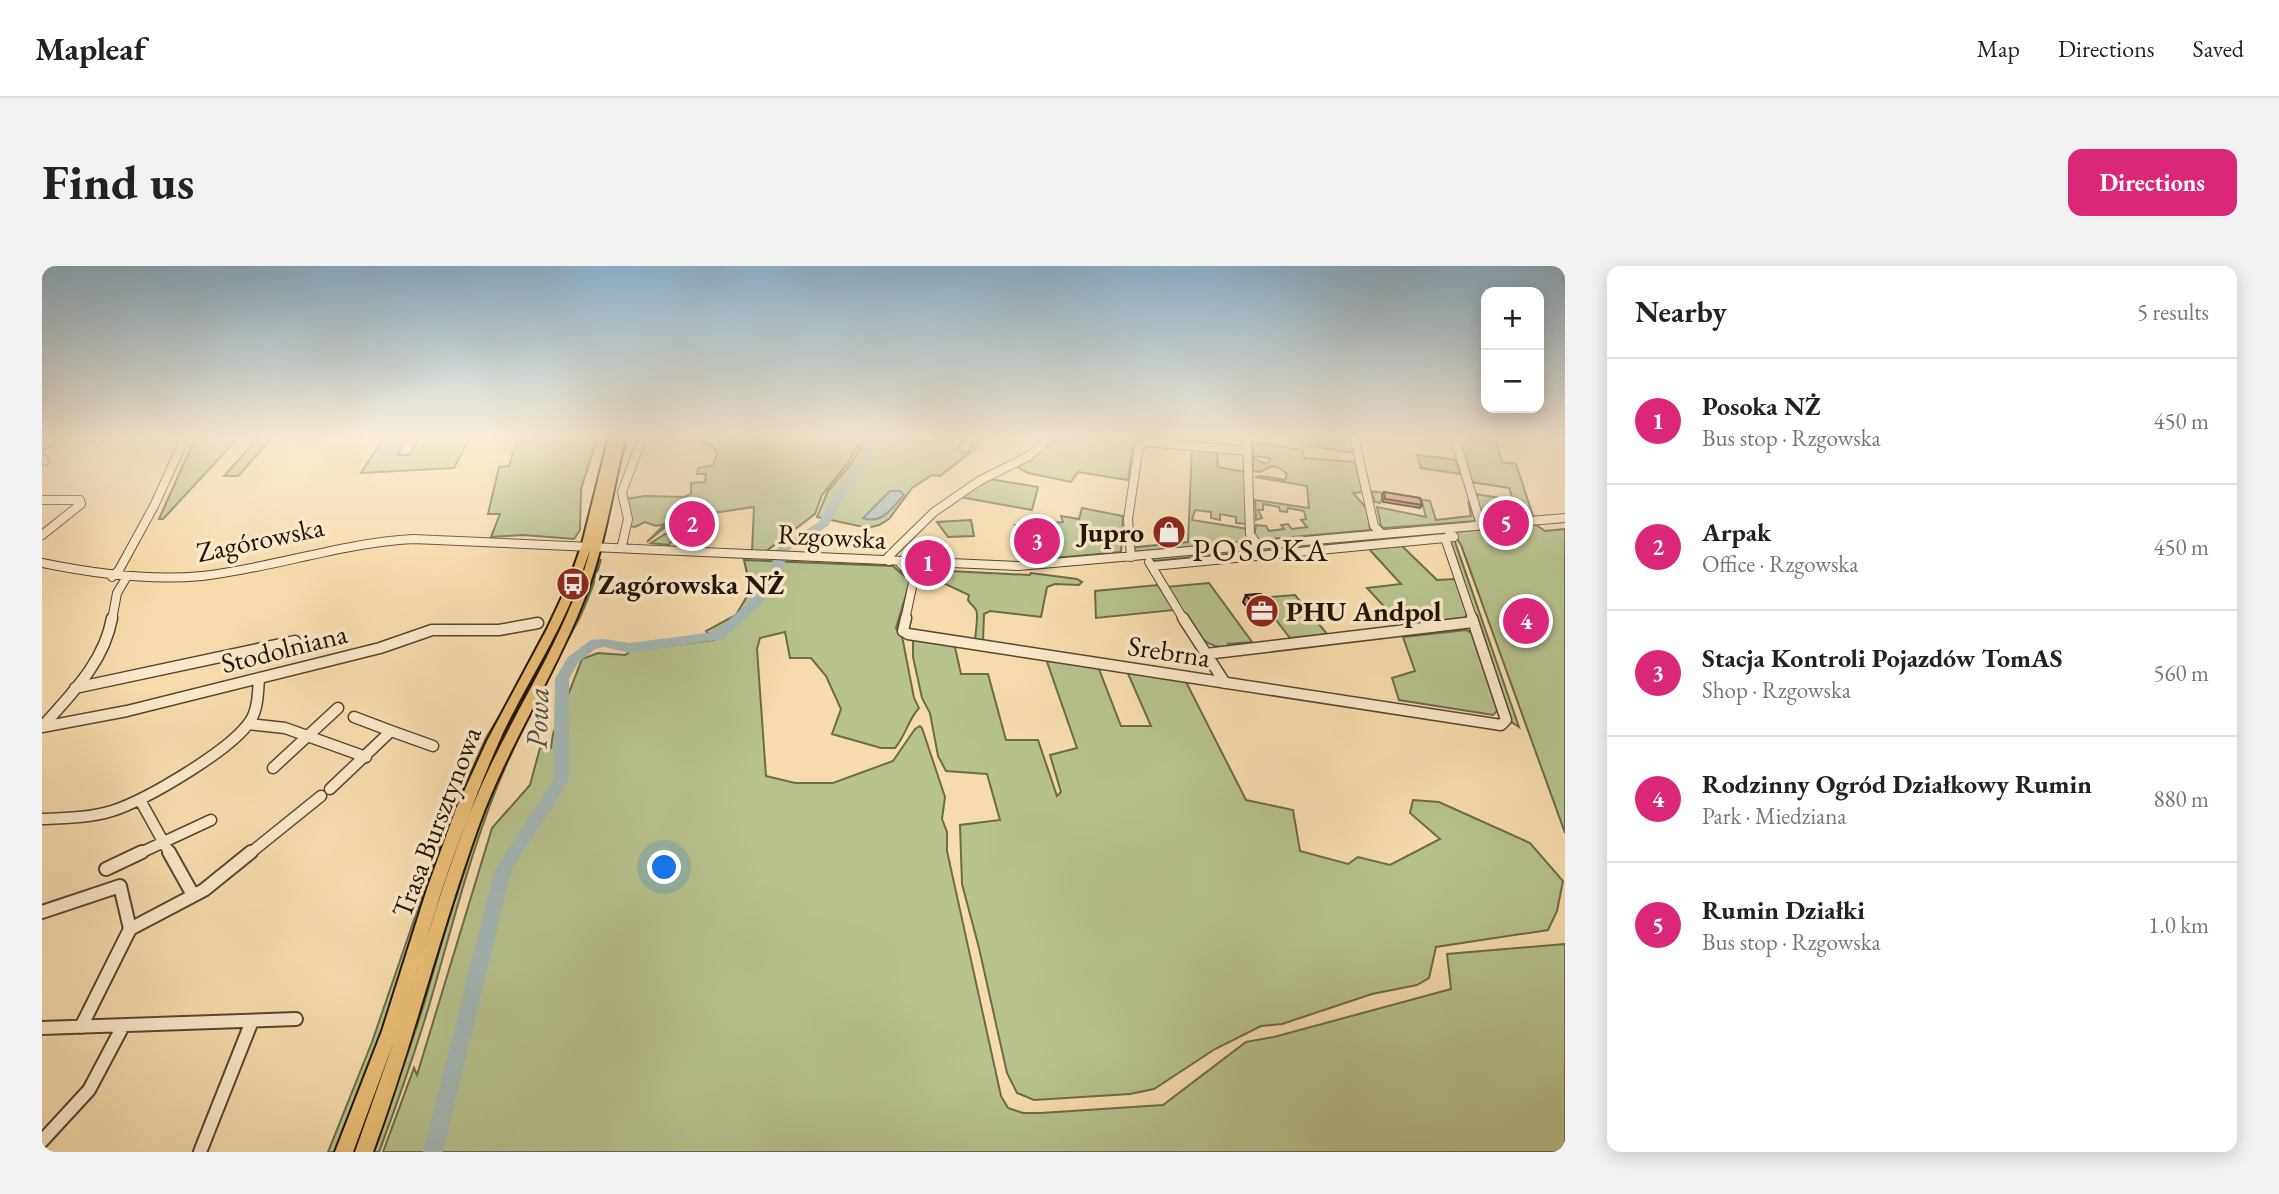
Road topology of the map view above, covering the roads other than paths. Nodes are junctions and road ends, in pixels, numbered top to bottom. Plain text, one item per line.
1 (166, 477) edge
2 (605, 477) edge
3 (611, 477) edge
4 (627, 477) edge
5 (986, 477) edge
6 (1135, 477) edge
7 (1248, 477) edge
8 (1363, 477) edge
9 (1467, 477) edge
10 (42, 500) edge
11 (1565, 518) edge
12 (1481, 525) junction
13 (1446, 533) junction
14 (1382, 534) junction
15 (42, 535) edge
16 (622, 545) junction
17 (592, 546) junction
18 (1258, 546) junction
19 (635, 548) junction
20 (1145, 556) junction
21 (1130, 557) junction
22 (894, 561) junction
23 (42, 563) edge
24 (1153, 566) junction
25 (112, 577) junction
26 (126, 578) junction
27 (538, 622) dead end
28 (1473, 622) junction
29 (295, 641) dead end
30 (1206, 654) junction
31 (259, 678) junction
32 (1225, 682) junction
33 (75, 688) junction
34 (338, 708) dead end
35 (354, 717) dead end
36 (248, 724) junction
37 (42, 727) edge
38 (391, 731) junction
39 (308, 735) junction
40 (433, 746) dead end
41 (366, 757) junction
42 (273, 768) dead end
43 (140, 800) junction
44 (42, 819) edge
45 (211, 820) dead end
46 (164, 844) junction
47 (106, 870) dead end
48 (193, 895) junction
49 (42, 912) edge
50 (130, 929) junction
51 (296, 1020) dead end
52 (252, 1021) junction
53 (123, 1026) junction
54 (81, 1027) junction
55 (42, 1028) edge
56 (42, 1141) edge
57 (200, 1152) edge
58 (344, 1152) edge
59 (363, 1152) edge

1 - 25 street
2 - 17 main road, Trasa Bursztynowa
3 - 17 main road, Trasa Bursztynowa
4 - 16 street
5 - 22 street
6 - 21 street
7 - 18 street
8 - 14 street
9 - 12 street
10 - 15 street
11 - 12 street, Rzgowska
12 - 13 street, Rzgowska
13 - 14 street, Rzgowska
13 - 24 street
13 - 28 street
14 - 18 street, Rzgowska
16 - 17 street, Zagórowska
16 - 19 street, Zagórowska
17 - 19 street, Zagórowska
17 - 26 street, Zagórowska
17 - 58 main road, Trasa Bursztynowa
17 - 59 main road, Trasa Bursztynowa
18 - 20 street, Rzgowska
19 - 22 street, Rzgowska
20 - 21 street, Rzgowska
20 - 24 street
21 - 22 street, Rzgowska
22 - 32 street, Srebrna
23 - 25 street, Zagórowska
24 - 30 street
25 - 26 street, Zagórowska
26 - 33 street
27 - 31 street, Stodolniana
28 - 30 street
28 - 32 street, Srebrna
29 - 33 street
30 - 32 street
31 - 36 street
31 - 37 street, Stodolniana
33 - 37 street
34 - 39 street
35 - 38 street
36 - 39 street
36 - 43 street
38 - 40 street
38 - 41 street
39 - 41 street
39 - 42 street
41 - 48 street
43 - 44 street
43 - 46 street
45 - 46 street
46 - 47 street
46 - 48 street
48 - 50 street
49 - 50 street
50 - 54 street
51 - 52 street
52 - 53 street
52 - 57 street
53 - 54 street
53 - 56 street
54 - 55 street

